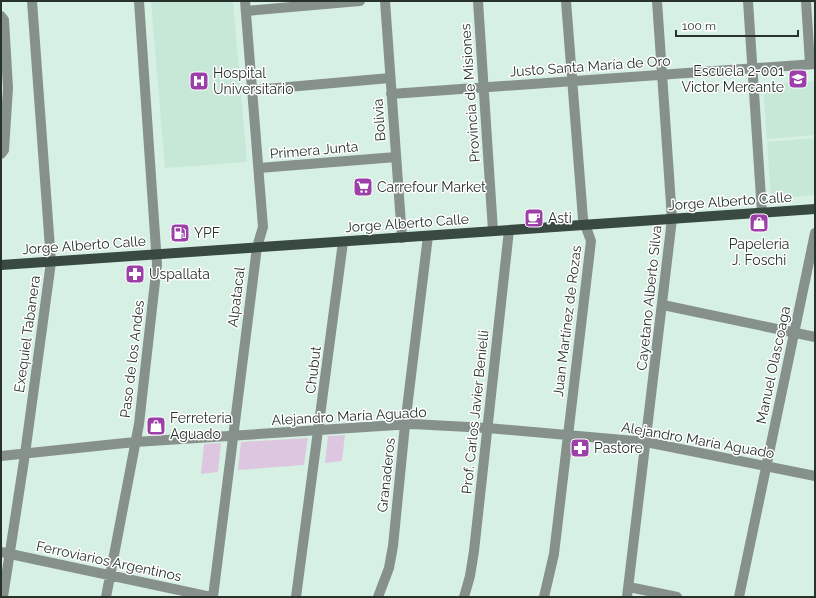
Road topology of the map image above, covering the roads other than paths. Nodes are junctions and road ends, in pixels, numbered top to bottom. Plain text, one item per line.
1 (32, 1) edge
2 (139, 1) edge
3 (360, 1) edge
4 (385, 1) edge
5 (478, 1) edge
6 (566, 1) edge
7 (657, 1) edge
8 (748, 1) edge
9 (806, 1) edge
10 (245, 6) edge
11 (1, 16) edge
12 (813, 64) edge
13 (753, 68) junction
14 (662, 74) junction
15 (390, 78) junction
16 (572, 80) junction
17 (484, 87) junction
18 (253, 90) junction
19 (391, 94) junction
20 (1, 154) edge
21 (396, 157) junction
22 (259, 168) junction
23 (815, 209) edge
24 (762, 213) junction
25 (672, 219) junction
26 (585, 225) junction
27 (509, 230) junction
28 (493, 231) junction
29 (815, 233) edge
30 (428, 236) junction
31 (402, 238) junction
32 (343, 242) junction
33 (256, 248) junction
34 (157, 254) junction
35 (51, 262) junction
36 (1, 265) edge
37 (663, 305) junction
38 (794, 333) junction
39 (815, 337) edge
40 (405, 424) junction
41 (487, 428) junction
42 (319, 430) junction
43 (567, 435) junction
44 (233, 436) junction
45 (135, 442) junction
46 (646, 442) junction
47 (25, 454) junction
48 (1, 456) edge
49 (766, 466) junction
50 (815, 476) edge
51 (5, 553) edge
52 (110, 575) junction
53 (628, 592) edge
54 (3, 597) edge
55 (106, 597) edge
56 (212, 597) edge
57 (296, 597) edge
58 (378, 597) edge
59 (464, 597) edge
60 (544, 597) edge
61 (677, 597) edge
62 (739, 597) edge

1 - 35 street, Exequiel Tabanera
2 - 34 street, Paso de los Andes
3 - 10 street
4 - 15 street, Bolivia
5 - 17 street, Provincia de Misiones
6 - 16 street, Juan Martínez de Rozas
7 - 14 street, Cayetano Alberto Silva
8 - 13 street
9 - 12 street
10 - 18 street, Alpatacal
11 - 20 street
12 - 13 street, Justo Santa María de Oro
13 - 14 street, Justo Santa María de Oro
13 - 24 street
14 - 16 street, Justo Santa María de Oro
14 - 25 street, Cayetano Alberto Silva
15 - 18 street
15 - 19 street, Bolivia
16 - 17 street, Justo Santa María de Oro
16 - 26 street, Juan Martínez de Rozas
17 - 19 street, Justo Santa María de Oro
17 - 28 street, Provincia de Misiones
18 - 22 street, Alpatacal
19 - 21 street, Bolivia
21 - 22 street, Primera Junta
21 - 31 street, Bolivia
22 - 33 street, Alpatacal
23 - 24 main road, Jorge Alberto Calle
24 - 25 main road, Jorge Alberto Calle
25 - 26 main road, Jorge Alberto Calle
25 - 37 street, Cayetano Alberto Silva
26 - 27 main road, Jorge Alberto Calle
26 - 43 street, Juan Martínez de Rozas
27 - 28 main road, Jorge Alberto Calle
27 - 41 street, Prof. Carlos Javier Benielli
28 - 30 main road, Jorge Alberto Calle
29 - 38 street, Manuel Olascoaga
30 - 31 main road, Jorge Alberto Calle
30 - 40 street, Granaderos
31 - 32 main road, Jorge Alberto Calle
32 - 33 main road, Jorge Alberto Calle
32 - 42 street, Chubut
33 - 34 main road, Jorge Alberto Calle
33 - 44 street, Alpatacal
34 - 35 main road, Jorge Alberto Calle
34 - 45 street, Paso de los Andes
35 - 36 main road, Jorge Alberto Calle
35 - 47 street, Exequiel Tabanera
37 - 38 street
37 - 46 street, Cayetano Alberto Silva
38 - 39 street
38 - 49 street, Manuel Olascoaga
40 - 41 street, Alejandro María Aguado
40 - 42 street, Alejandro María Aguado
40 - 58 street, Granaderos
41 - 43 street, Alejandro María Aguado
41 - 59 street, Prof. Carlos Javier Benielli
42 - 44 street, Alejandro María Aguado
42 - 57 street, Chubut
43 - 46 street, Alejandro María Aguado
43 - 60 street, Juan Martínez de Rozas
44 - 45 street, Alejandro María Aguado
44 - 56 street, Alpatacal
45 - 47 street, Alejandro María Aguado
45 - 52 street, Paso de los Andes
46 - 49 street, Alejandro María Aguado
46 - 53 street, Cayetano Alberto Silva
47 - 48 street, Alejandro María Aguado
47 - 51 street, Exequiel Tabanera
49 - 50 street, Alejandro María Aguado
49 - 62 street, Manuel Olascoaga
51 - 52 street, Ferroviarios Argentinos
51 - 54 street, Exequiel Tabanera
52 - 55 street, Paso de los Andes
52 - 56 street, Ferroviarios Argentinos
53 - 61 street

